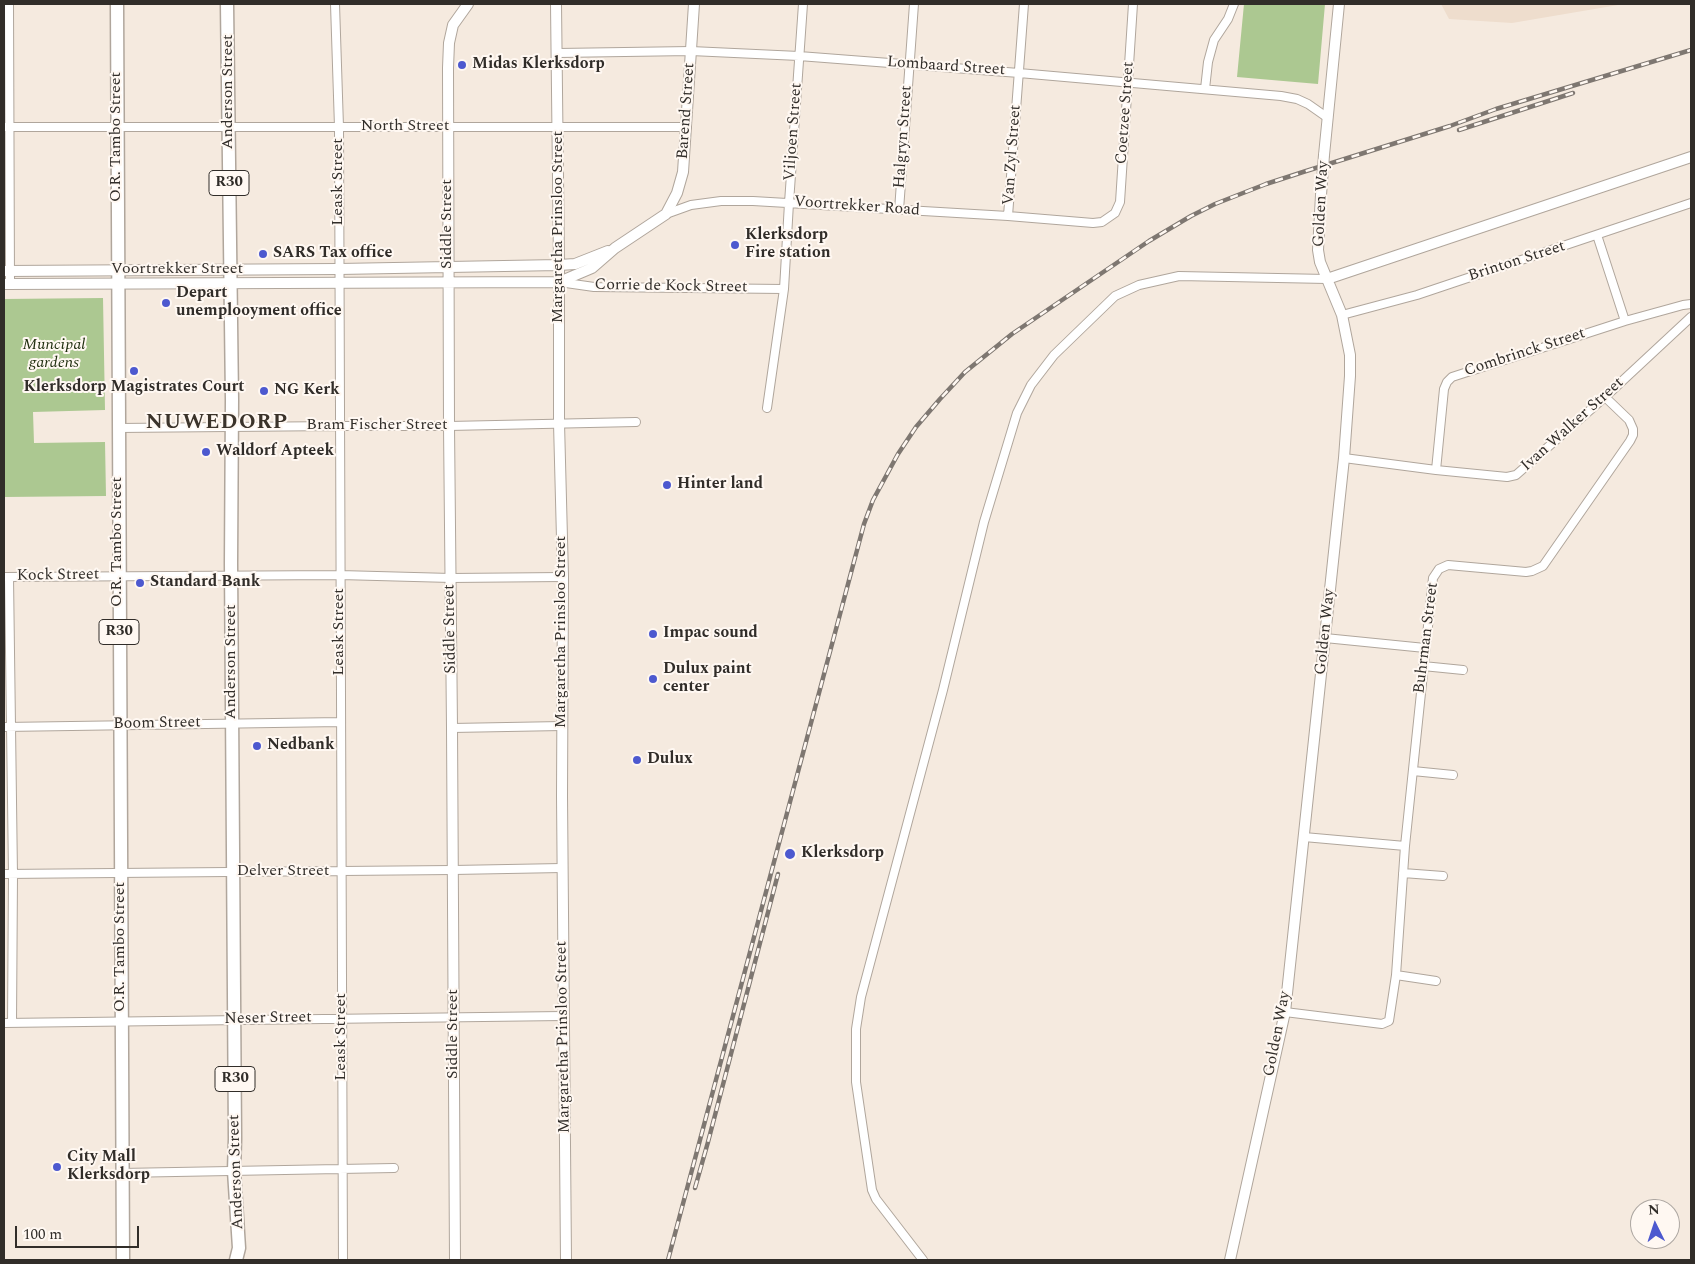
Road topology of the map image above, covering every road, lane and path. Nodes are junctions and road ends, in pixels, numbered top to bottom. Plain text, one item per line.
1 (10, 4) edge
2 (116, 4) edge
3 (335, 4) edge
4 (556, 4) edge
5 (694, 4) edge
6 (803, 4) edge
7 (914, 4) edge
8 (1024, 4) edge
9 (1133, 4) edge
10 (1234, 4) edge
11 (1339, 4) edge
12 (229, 6) edge
13 (464, 6) edge
14 (691, 51) junction
15 (558, 53) junction
16 (800, 56) junction
17 (910, 64) junction
18 (1019, 73) junction
19 (1127, 82) junction
20 (1205, 89) junction
21 (1328, 118) junction
22 (229, 126) junction
23 (7, 127) edge
24 (117, 127) junction
25 (339, 127) junction
26 (448, 127) junction
27 (559, 127) junction
28 (687, 127) junction
29 (1691, 157) edge
30 (789, 203) junction
31 (1691, 203) edge
32 (899, 210) junction
33 (666, 214) junction
34 (1008, 216) junction
35 (1109, 219) joint
36 (1597, 235) junction
37 (616, 248) junction
38 (560, 265) junction
39 (449, 267) junction
40 (339, 269) junction
41 (7, 271) edge
42 (118, 276) junction
43 (230, 277) junction
44 (1327, 279) junction
45 (449, 282) junction
46 (558, 282) junction
47 (7, 284) edge
48 (338, 284) junction
49 (784, 289) junction
50 (1691, 304) edge
51 (1342, 315) junction
52 (1691, 318) edge
53 (1625, 321) junction
54 (1605, 398) junction
55 (767, 408) dead end
56 (636, 422) dead end
57 (558, 424) junction
58 (339, 426) junction
59 (449, 426) junction
60 (232, 427) junction
61 (118, 428) junction
62 (1344, 458) junction
63 (1436, 470) junction
64 (340, 575) junction
65 (118, 576) junction
66 (7, 577) edge
67 (231, 577) junction
68 (563, 577) junction
69 (451, 578) junction
70 (1326, 638) junction
71 (1425, 648) junction
72 (1423, 666) junction
73 (1463, 670) dead end
74 (341, 722) junction
75 (232, 723) junction
76 (120, 725) junction
77 (562, 726) junction
78 (8, 727) edge
79 (452, 728) junction
80 (1413, 771) junction
81 (1453, 775) dead end
82 (1304, 836) junction
83 (1405, 846) junction
84 (562, 868) junction
85 (453, 870) junction
86 (233, 872) junction
87 (342, 872) junction
88 (1403, 873) junction
89 (4, 874) edge
90 (121, 874) junction
91 (13, 875) junction
92 (1442, 876) dead end
93 (1396, 975) junction
94 (1436, 982) dead end
95 (1284, 1012) junction
96 (563, 1016) junction
97 (454, 1017) junction
98 (342, 1018) junction
99 (234, 1020) junction
100 (121, 1022) junction
101 (8, 1023) edge
102 (394, 1168) dead end
103 (342, 1169) junction
104 (234, 1171) junction
105 (122, 1173) junction
106 (238, 1256) edge
107 (123, 1260) edge
108 (343, 1260) edge
109 (455, 1260) edge
110 (566, 1260) edge
111 (923, 1260) edge
112 (1230, 1260) edge

1 - 23 street
2 - 24 main road, O.R. Tambo Street / R30
3 - 25 street, Leask Street
4 - 15 street, Margaretha Prinsloo Street
5 - 14 street, Barend Street
6 - 16 street, Viljoen Street
7 - 17 street, Halgryn Street
8 - 18 street, Van Zyl Street
9 - 19 street, Coetzee Street
10 - 20 street
11 - 21 street, Golden Way
12 - 22 main road, Anderson Street / R30
13 - 26 street, Siddle Street
14 - 15 street, Lombaard Street
14 - 16 street, Lombaard Street
14 - 28 street, Barend Street
15 - 27 street, Margaretha Prinsloo Street
16 - 17 street, Lombaard Street
16 - 30 street, Viljoen Street
17 - 18 street, Lombaard Street
17 - 32 street, Halgryn Street
18 - 19 street, Lombaard Street
18 - 34 street, Van Zyl Street
19 - 20 street, Lombaard Street
19 - 35 street, Coetzee Street
20 - 21 street, Lombaard Street
21 - 44 street, Golden Way, bridge
22 - 24 street, North Street
22 - 25 street, North Street
22 - 43 main road, Anderson Street / R30
23 - 24 street, North Street
23 - 41 street
24 - 42 main road, O.R. Tambo Street / R30
25 - 26 street, North Street
25 - 40 street, Leask Street
26 - 27 street, North Street
26 - 39 street, Siddle Street
27 - 28 street, North Street
27 - 38 street, Margaretha Prinsloo Street
28 - 33 street, Barend Street
29 - 44 street
30 - 32 street, Voortrekker Road
30 - 33 street, Voortrekker Road
30 - 49 street, Viljoen Street
31 - 36 street, Brinton Street
32 - 34 street, Voortrekker Road
33 - 37 street, Voortrekker Road
34 - 35 street, Voortrekker Road
36 - 51 street, Brinton Street
36 - 53 street
37 - 38 street, Voortrekker Road
37 - 46 street, Voortrekker Road
38 - 39 street, Voortrekker Street
38 - 46 street, Margaretha Prinsloo Street
39 - 40 street, Voortrekker Street
39 - 45 street, Siddle Street
40 - 43 street, Voortrekker Street
40 - 48 street, Leask Street
41 - 42 street, Voortrekker Street
41 - 47 street
42 - 43 street, Voortrekker Street
42 - 47 street, Voortrekker Street
42 - 61 main road, O.R. Tambo Street / R30
43 - 48 street, Voortrekker Street
43 - 60 main road, Anderson Street / R30
44 - 51 street, Golden Way
44 - 111 street
45 - 46 street, Voortrekker Street
45 - 48 street, Voortrekker Street
45 - 59 street, Siddle Street
46 - 49 street, Corrie de Kock Street
46 - 57 street, Margaretha Prinsloo Street
48 - 58 street, Leask Street
49 - 55 street, Viljoen Street
50 - 53 street, Combrinck Street
51 - 62 street, Golden Way
52 - 54 street, Ivan Walker Street
53 - 63 street, Combrinck Street
54 - 63 street, Ivan Walker Street
54 - 71 street, Buhrman Street
56 - 57 street, Bram Fischer Street
57 - 59 street, Bram Fischer Street
57 - 68 street, Margaretha Prinsloo Street
58 - 59 street, Bram Fischer Street
58 - 60 street, Bram Fischer Street
58 - 64 street, Leask Street
59 - 69 street, Siddle Street
60 - 61 street, Bram Fischer Street
60 - 67 main road, Anderson Street / R30
61 - 65 main road, O.R. Tambo Street / R30
62 - 63 street, Ivan Walker Street
62 - 70 street, Golden Way
64 - 67 street, Kock Street
64 - 69 street, Kock Street
64 - 74 street, Leask Street
65 - 66 street, Kock Street
65 - 67 street, Kock Street
65 - 76 main road, O.R. Tambo Street / R30
66 - 78 street
67 - 75 main road, Anderson Street / R30
68 - 69 street, Kock Street
68 - 77 street, Margaretha Prinsloo Street
69 - 79 street, Siddle Street
70 - 71 street
70 - 82 street, Golden Way
71 - 72 street, Buhrman Street
72 - 73 street
72 - 80 street, Buhrman Street
74 - 75 street, Boom Street
74 - 87 street, Leask Street
75 - 76 street, Boom Street
75 - 86 main road, Anderson Street / R30
76 - 78 street, Boom Street
76 - 90 main road, O.R. Tambo Street / R30
77 - 79 street
77 - 84 street, Margaretha Prinsloo Street
78 - 91 street
79 - 85 street, Siddle Street
80 - 81 street
80 - 83 street, Buhrman Street
82 - 83 street
82 - 95 street, Golden Way
83 - 88 street, Buhrman Street
84 - 85 street, Delver Street
84 - 96 street, Margaretha Prinsloo Street
85 - 87 street, Delver Street
85 - 97 street, Siddle Street
86 - 87 street, Delver Street
86 - 90 street, Delver Street
86 - 99 main road, Anderson Street / R30
87 - 98 street, Leask Street
88 - 92 street
88 - 93 street, Buhrman Street
89 - 91 street, Delver Street
90 - 91 street, Delver Street
90 - 100 main road, O.R. Tambo Street / R30
91 - 101 street
93 - 94 street
93 - 95 street, Buhrman Street
95 - 112 street, Golden Way
96 - 97 street, Neser Street
96 - 110 street, Margaretha Prinsloo Street
97 - 98 street, Neser Street
97 - 109 street, Siddle Street
98 - 99 street, Neser Street
98 - 103 street, Leask Street
99 - 100 street, Neser Street
99 - 104 main road, Anderson Street / R30
100 - 101 street, Neser Street
100 - 105 main road, O.R. Tambo Street / R30
102 - 103 street
103 - 104 street
103 - 108 street, Leask Street
104 - 105 street
104 - 106 main road, Anderson Street / R30
105 - 107 main road, O.R. Tambo Street / R30

